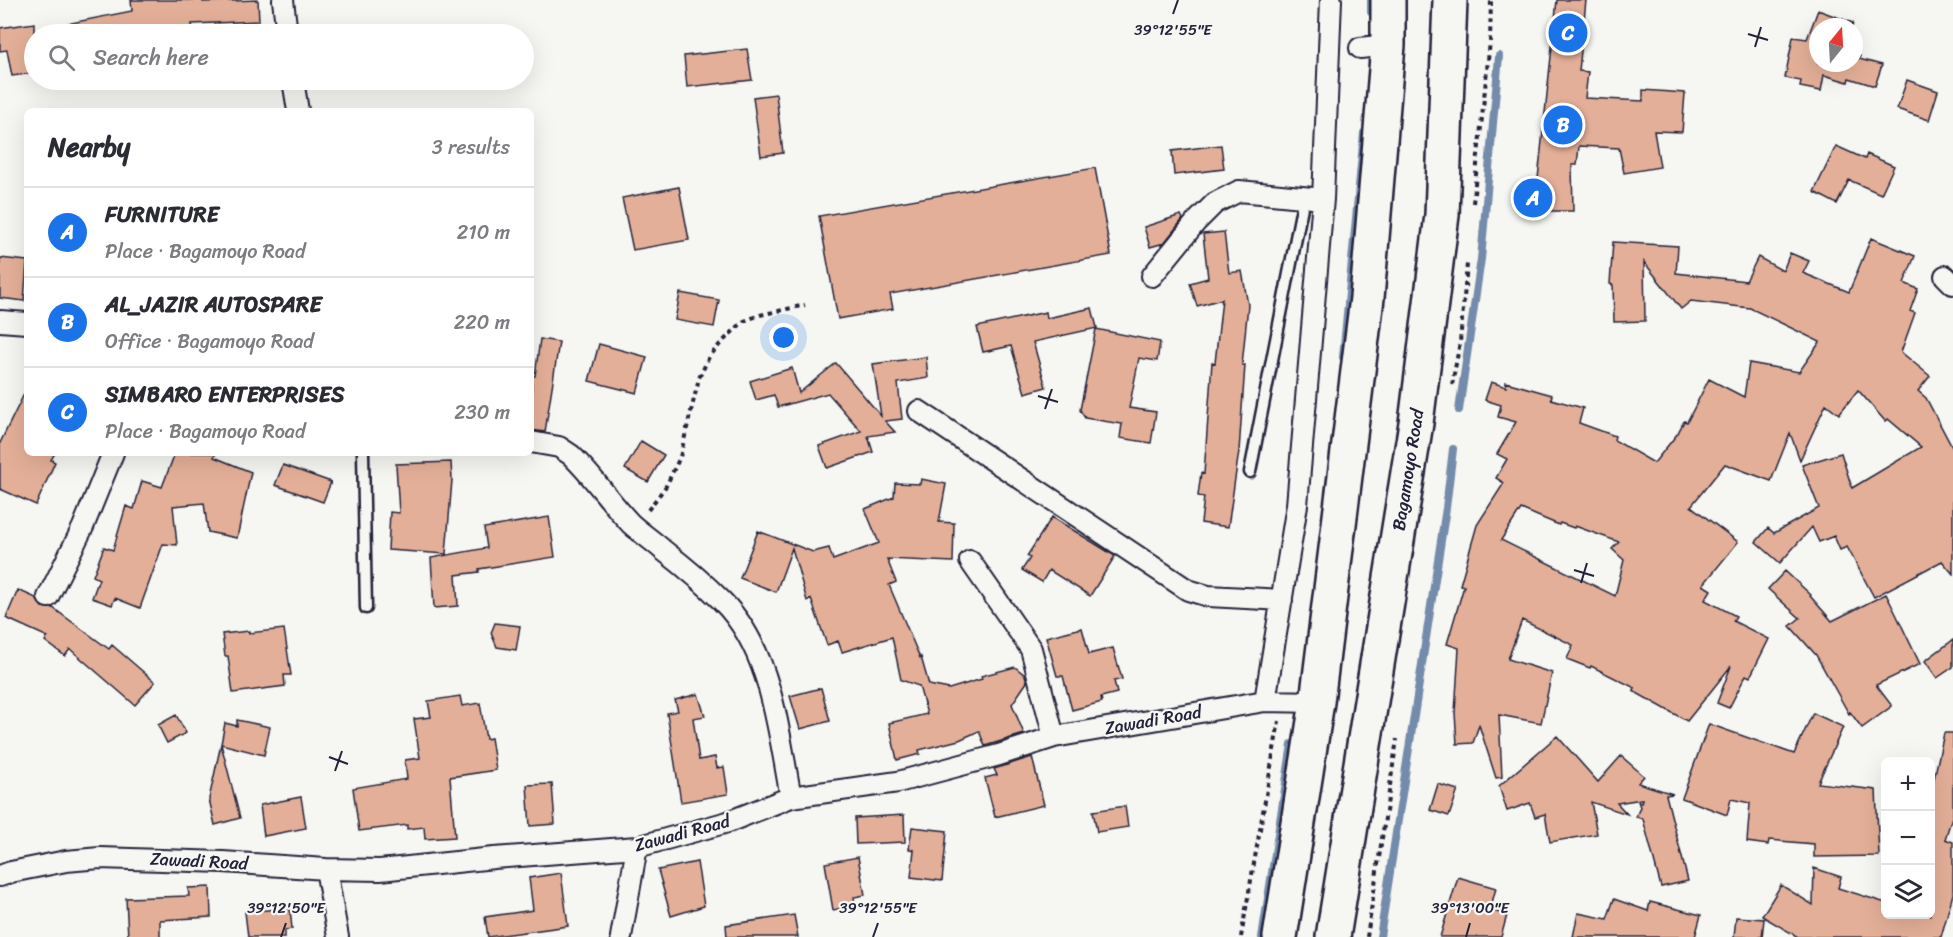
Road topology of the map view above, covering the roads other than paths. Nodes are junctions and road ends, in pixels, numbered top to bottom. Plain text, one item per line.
1 (283, 0) edge
2 (1330, 0) edge
3 (1388, 0) edge
4 (1450, 0) edge
5 (286, 24) edge
6 (294, 90) edge
7 (297, 108) edge
8 (1313, 198) junction
9 (1152, 276) dead end
10 (0, 321) edge
11 (24, 322) edge
12 (919, 411) dead end
13 (534, 443) edge
14 (112, 456) edge
15 (363, 456) edge
16 (1250, 472) dead end
17 (970, 561) dead end
18 (48, 597) dead end
19 (1282, 600) junction
20 (366, 608) dead end
21 (1265, 701) junction
22 (1317, 702) junction
23 (1054, 737) junction
24 (791, 796) junction
25 (637, 847) junction
26 (326, 869) junction
27 (0, 876) edge
28 (338, 937) edge
29 (621, 937) edge
30 (1280, 937) edge
31 (1333, 937) edge

1 - 5 street
2 - 8 street
3 - 22 highway
4 - 31 highway, Bagamoyo Road
6 - 7 street
8 - 9 street
8 - 16 lane
8 - 19 street
10 - 11 street
12 - 19 street
13 - 24 street
14 - 18 street
15 - 20 lane
17 - 23 street
19 - 21 street
21 - 22 street, Zawadi Road
21 - 23 street, Zawadi Road
22 - 30 highway
23 - 24 street, Zawadi Road
24 - 25 street, Zawadi Road
25 - 26 street, Zawadi Road
25 - 29 street
26 - 27 street, Zawadi Road
26 - 28 street

